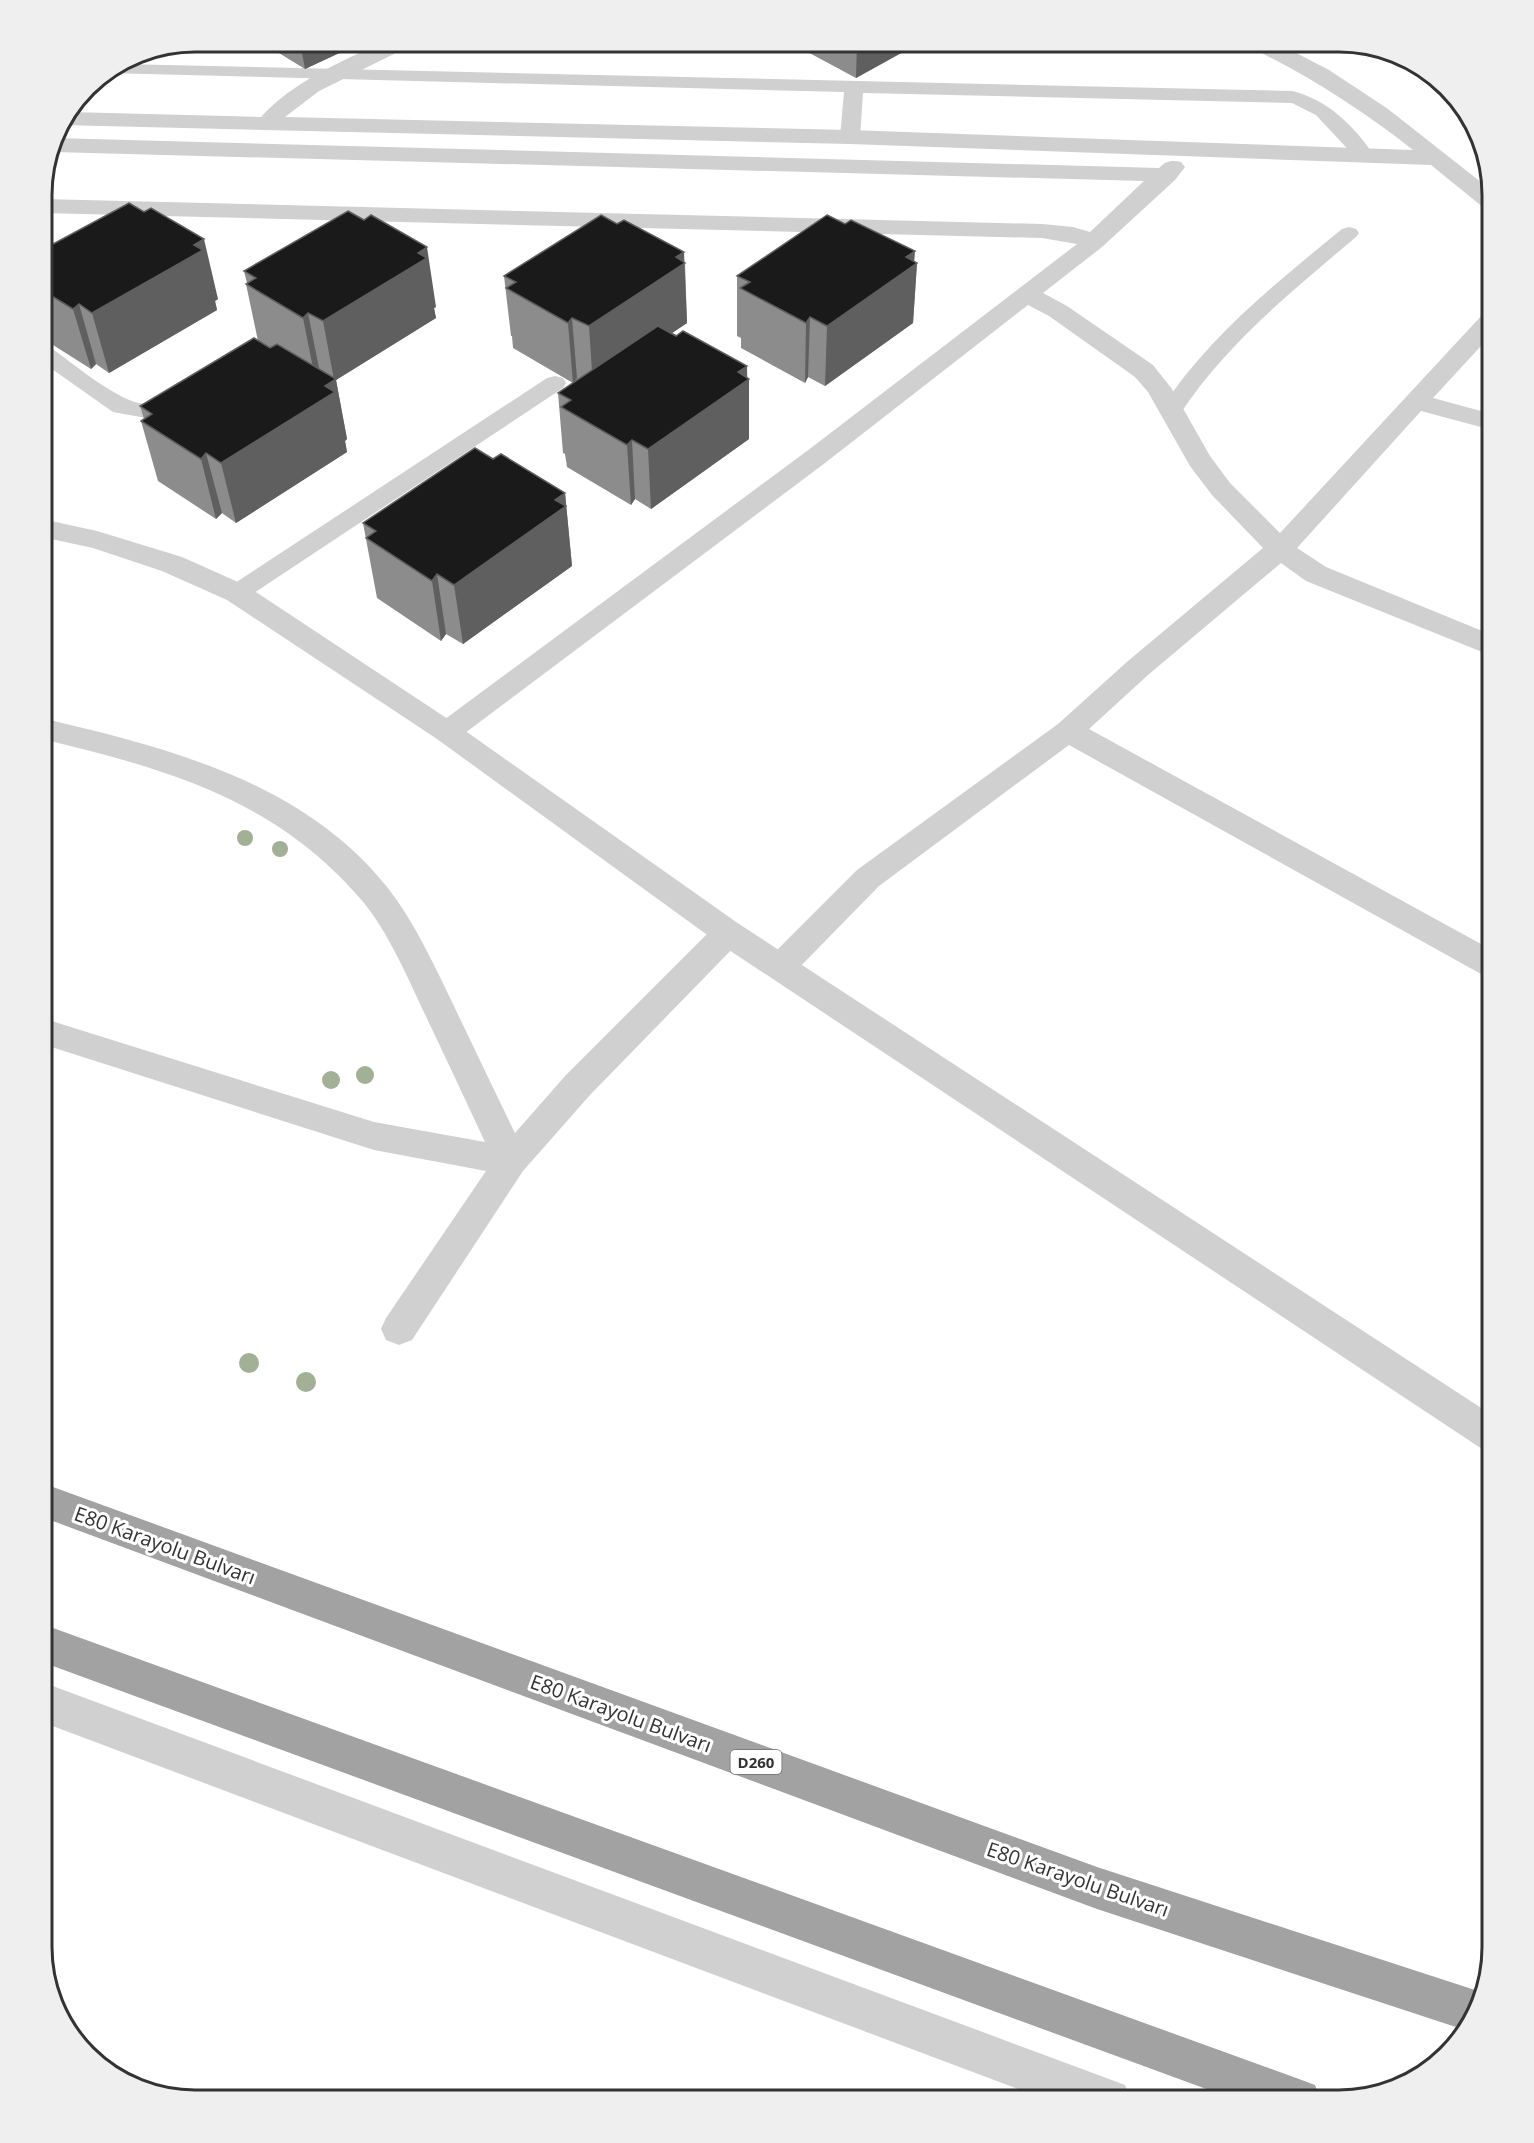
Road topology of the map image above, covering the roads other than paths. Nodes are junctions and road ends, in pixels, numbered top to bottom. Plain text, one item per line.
1 (378, 53) edge
2 (1282, 53) edge
3 (129, 69) edge
4 (336, 74) junction
5 (854, 86) junction
6 (75, 119) edge
7 (268, 122) junction
8 (850, 137) junction
9 (62, 145) edge
10 (1187, 149) junction
11 (1364, 155) junction
12 (1438, 158) junction
13 (1167, 175) junction
14 (1482, 195) edge
15 (53, 206) edge
16 (1349, 233) dead end
17 (1094, 242) junction
18 (1027, 294) junction
19 (1482, 330) edge
20 (53, 360) edge
21 (555, 383) dead end
22 (196, 393) edge
23 (1416, 402) junction
24 (1172, 410) junction
25 (1482, 419) edge
26 (53, 530) edge
27 (1280, 549) junction
28 (237, 593) junction
29 (1482, 642) edge
30 (53, 731) edge
31 (1068, 731) junction
32 (447, 732) junction
33 (728, 933) junction
34 (1482, 959) edge
35 (780, 967) junction
36 (53, 1034) edge
37 (511, 1161) junction
38 (399, 1329) dead end
39 (1482, 1428) edge
40 (52, 1504) edge
41 (52, 1647) edge
42 (52, 1706) edge
43 (1467, 2009) edge
44 (1080, 2090) edge
45 (1269, 2090) edge

1 - 4 street
2 - 12 street
3 - 4 lane
4 - 5 lane
4 - 7 street
5 - 8 lane
5 - 11 lane
6 - 7 street
7 - 8 street
8 - 10 street
9 - 13 street
10 - 11 street
10 - 13 street
11 - 12 street
12 - 14 street
13 - 17 street
15 - 17 street
16 - 24 lane
17 - 18 street
18 - 24 street
18 - 32 street
19 - 23 street
20 - 22 lane
21 - 28 lane
23 - 25 street
23 - 27 street
24 - 27 street
26 - 28 street
27 - 29 street
27 - 31 street
28 - 32 street
30 - 37 street
31 - 34 street
31 - 35 street
32 - 33 street
33 - 35 street
33 - 37 street
35 - 39 street
36 - 37 street
37 - 38 street
40 - 43 highway, E80 Karayolu Bulvarı / D260
41 - 45 highway
42 - 44 street

